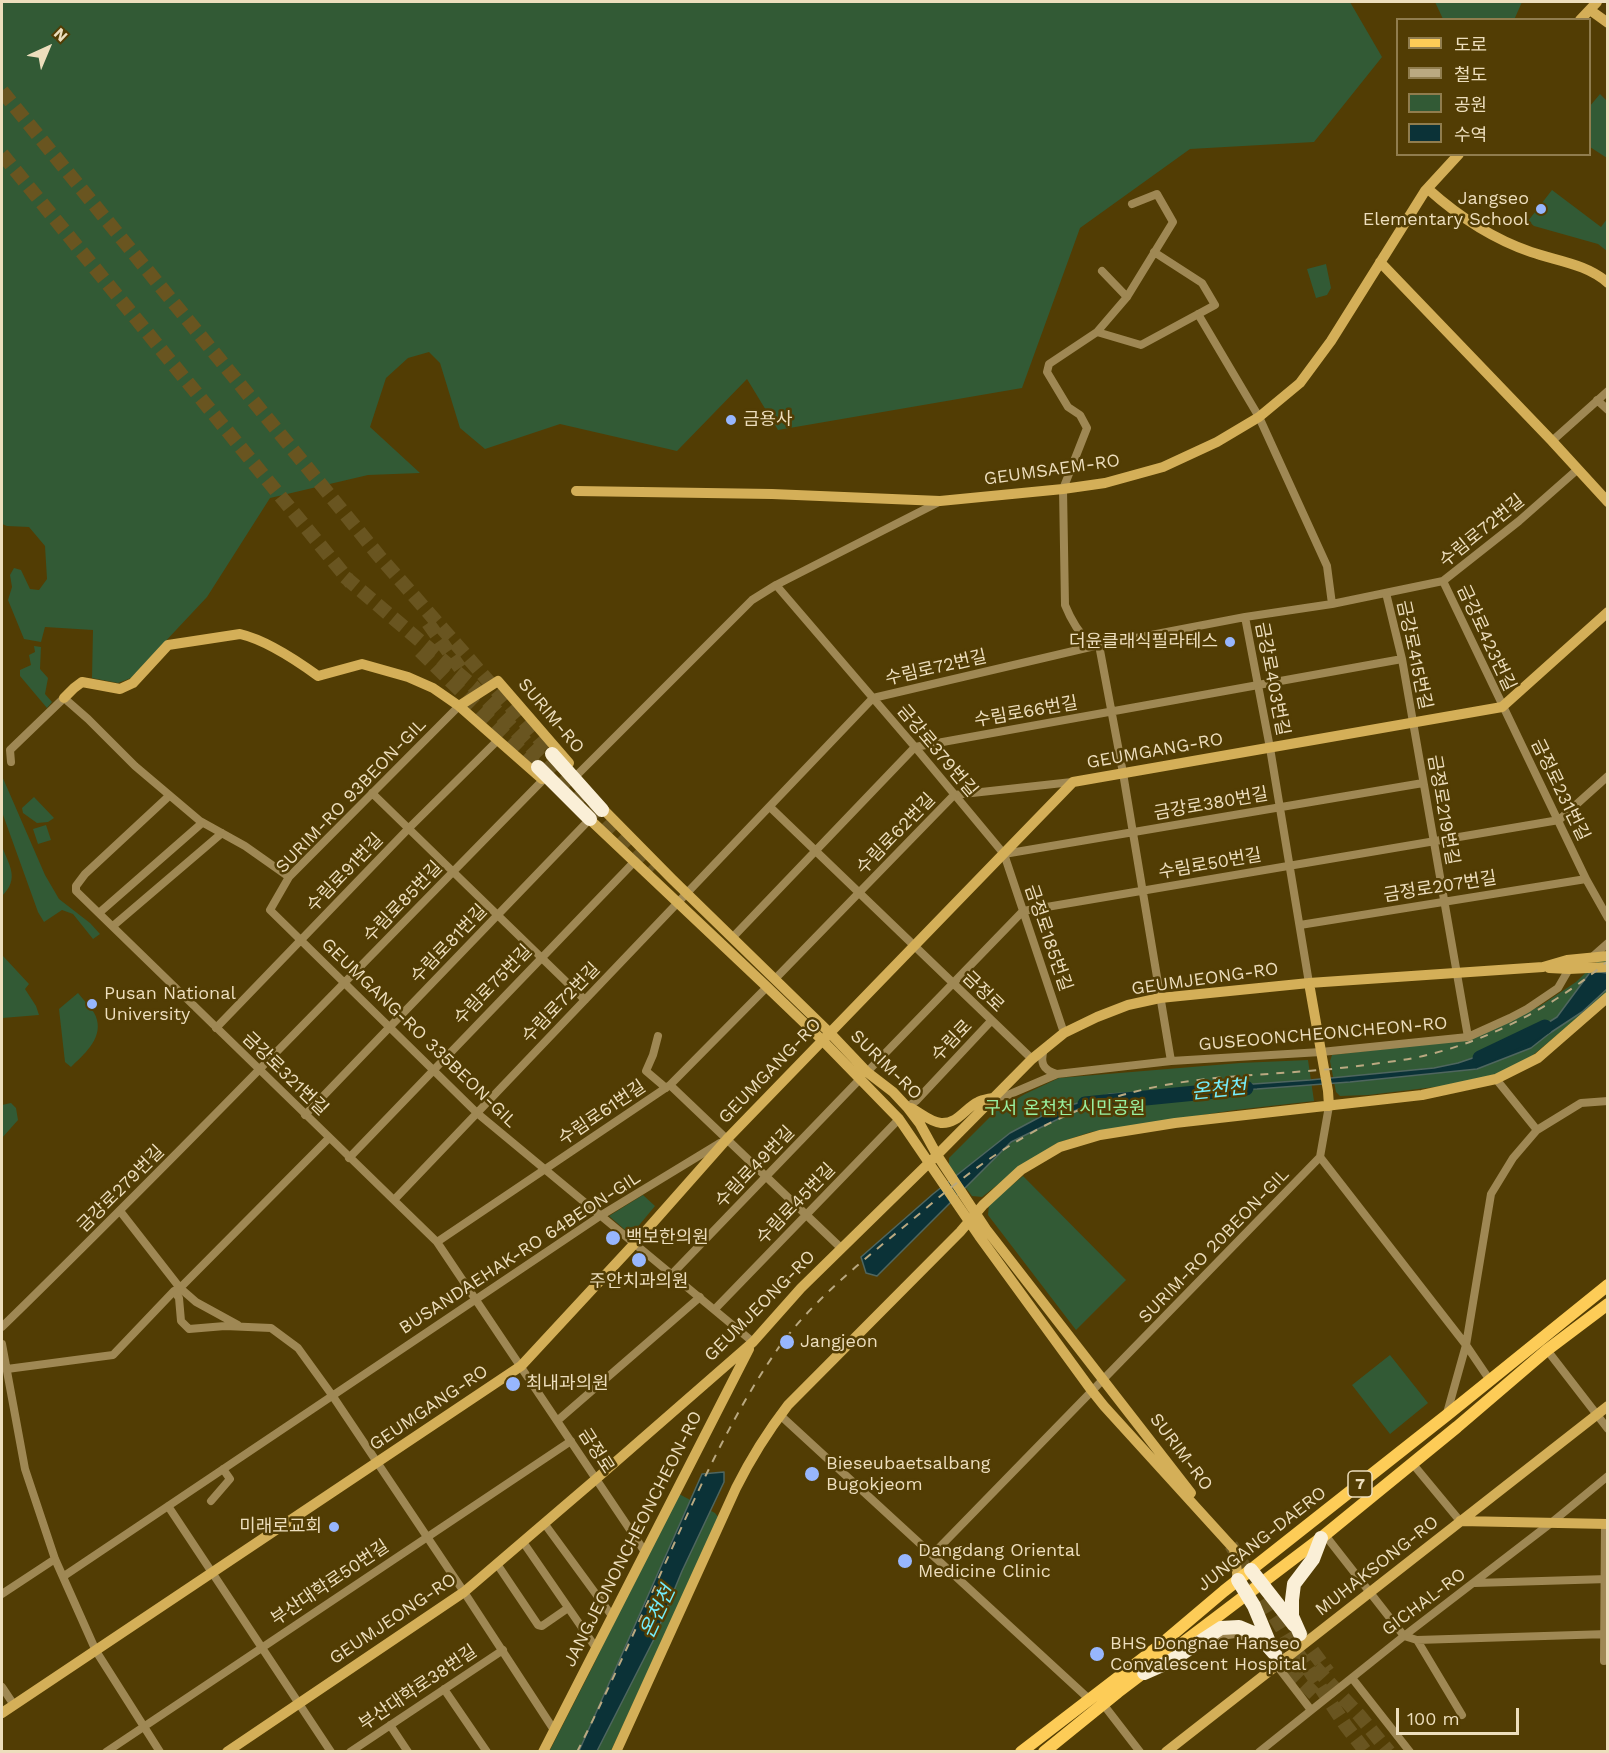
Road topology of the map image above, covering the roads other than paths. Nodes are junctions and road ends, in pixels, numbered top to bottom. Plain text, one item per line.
1 (1593, 6) edge
2 (1582, 18) edge
3 (1608, 23) edge
4 (1457, 156) edge
5 (1428, 189) junction
6 (1132, 204) dead end
7 (1154, 252) junction
8 (1380, 262) junction
9 (1102, 271) dead end
10 (1608, 283) edge
11 (1127, 297) junction
12 (1198, 314) junction
13 (1097, 332) junction
14 (1608, 391) edge
15 (1597, 400) junction
16 (1608, 410) edge
17 (1259, 417) junction
18 (1552, 441) junction
19 (1578, 469) junction
20 (1063, 489) junction
21 (576, 491) dead end
22 (940, 501) junction
23 (1608, 502) edge
24 (1443, 581) junction
25 (776, 585) junction
26 (1386, 593) junction
27 (1332, 604) junction
28 (1608, 612) edge
29 (1245, 617) junction
30 (1099, 645) junction
31 (1402, 659) junction
32 (1258, 685) junction
33 (64, 698) junction
34 (873, 698) junction
35 (459, 706) junction
36 (1502, 707) junction
37 (1111, 712) junction
38 (1413, 723) junction
39 (498, 740) junction
40 (915, 747) junction
41 (1270, 748) junction
42 (552, 754) tunnel mouth
43 (11, 762) dead end
44 (1123, 773) junction
45 (540, 774) junction
46 (574, 775) junction
47 (1608, 776) edge
48 (1073, 782) junction
49 (1423, 783) junction
50 (372, 794) junction
51 (954, 795) junction
52 (169, 796) junction
53 (770, 807) junction
54 (1280, 808) junction
55 (602, 810) joint
56 (590, 819) junction
57 (1559, 820) junction
58 (202, 823) junction
59 (408, 829) junction
60 (222, 833) junction
61 (1133, 833) junction
62 (1433, 842) junction
63 (815, 850) junction
64 (1004, 854) junction
65 (635, 861) junction
66 (1289, 866) junction
67 (453, 872) junction
68 (289, 877) junction
69 (1586, 879) junction
70 (1142, 891) junction
71 (859, 893) junction
72 (687, 894) junction
73 (678, 902) junction
74 (1444, 902) junction
75 (270, 910) joint
76 (1023, 911) junction
77 (99, 913) junction
78 (497, 915) junction
79 (1608, 918) edge
80 (1300, 925) junction
81 (113, 926) junction
82 (733, 937) junction
83 (301, 940) junction
84 (1608, 943) edge
85 (914, 946) junction
86 (541, 958) junction
87 (1597, 959) edge
88 (1543, 967) junction
89 (1608, 967) edge
90 (1569, 969) junction
91 (1456, 973) junction
92 (1309, 982) junction
93 (345, 983) junction
94 (771, 983) junction
95 (953, 984) junction
96 (1608, 997) edge
97 (1160, 998) junction
98 (585, 1000) junction
99 (991, 1021) junction
100 (390, 1027) junction
101 (216, 1028) junction
102 (1064, 1033) junction
103 (658, 1036) dead end
104 (826, 1036) junction
105 (1468, 1037) junction
106 (1045, 1047) junction
107 (1321, 1055) junction
108 (1032, 1059) junction
109 (1171, 1060) junction
110 (433, 1070) junction
111 (260, 1071) junction
112 (1057, 1074) junction
113 (863, 1076) junction
114 (1496, 1079) junction
115 (668, 1086) junction
116 (992, 1098) junction
117 (1608, 1101) edge
118 (907, 1107) junction
119 (1329, 1107) junction
120 (477, 1113) junction
121 (305, 1115) junction
122 (899, 1119) junction
123 (1538, 1130) junction
124 (329, 1138) junction
125 (727, 1139) junction
126 (937, 1155) junction
127 (1320, 1157) junction
128 (349, 1158) junction
129 (928, 1164) junction
130 (546, 1169) junction
131 (766, 1177) junction
132 (394, 1200) junction
133 (120, 1211) junction
134 (806, 1214) junction
135 (971, 1215) junction
136 (600, 1216) junction
137 (437, 1242) junction
138 (635, 1243) junction
139 (841, 1248) junction
140 (672, 1274) junction
141 (1608, 1285) edge
142 (177, 1289) junction
143 (700, 1297) junction
144 (476, 1299) junction
145 (1608, 1304) edge
146 (715, 1309) junction
147 (242, 1326) junction
148 (2, 1327) edge
149 (753, 1341) junction
150 (2, 1344) edge
151 (1466, 1345) junction
152 (1547, 1350) junction
153 (521, 1366) junction
154 (7, 1369) junction
155 (1104, 1379) junction
156 (1489, 1379) junction
157 (1092, 1391) junction
158 (332, 1395) junction
159 (1608, 1406) edge
160 (1597, 1414) junction
161 (780, 1415) junction
162 (1447, 1415) junction
163 (557, 1421) junction
164 (1608, 1429) edge
165 (571, 1441) junction
166 (377, 1462) junction
167 (1412, 1463) junction
168 (223, 1469) junction
169 (1608, 1476) edge
170 (596, 1479) junction
171 (211, 1501) dead end
172 (168, 1506) junction
173 (1460, 1521) junction
174 (544, 1523) junction
175 (1551, 1523) junction
176 (1606, 1524) edge
177 (1323, 1536) junction
178 (427, 1537) junction
179 (522, 1542) junction
180 (1234, 1549) junction
181 (645, 1552) junction
182 (932, 1555) junction
183 (55, 1559) junction
184 (497, 1564) junction
185 (1251, 1570) junction
186 (212, 1573) junction
187 (64, 1576) junction
188 (1238, 1580) junction
189 (1606, 1580) edge
190 (1262, 1583) junction
191 (1475, 1583) junction
192 (464, 1592) junction
193 (1370, 1592) junction
194 (2, 1594) edge
195 (1246, 1594) junction
196 (568, 1608) junction
197 (612, 1616) junction
198 (1606, 1634) edge
199 (1404, 1636) junction
200 (1417, 1640) junction
201 (262, 1647) junction
202 (596, 1648) junction
203 (503, 1650) junction
204 (96, 1651) junction
205 (1276, 1660) junction
206 (1604, 1661) dead end
207 (1144, 1673) junction
208 (1352, 1678) junction
209 (2, 1687) edge
210 (444, 1689) junction
211 (1089, 1699) junction
212 (299, 1703) junction
213 (14, 1704) junction
214 (1103, 1704) junction
215 (1311, 1710) junction
216 (2, 1713) edge
217 (1462, 1715) dead end
218 (390, 1725) junction
219 (143, 1727) junction
220 (554, 1730) junction
221 (106, 1752) edge
222 (160, 1752) edge
223 (227, 1752) edge
224 (331, 1752) edge
225 (350, 1752) edge
226 (408, 1752) edge
227 (487, 1752) edge
228 (543, 1752) edge
229 (616, 1752) edge
230 (1021, 1752) edge
231 (1044, 1752) edge
232 (1140, 1752) edge
233 (1166, 1752) edge
234 (1259, 1752) edge
235 (1410, 1752) edge

1 - 2 main road
1 - 3 main road
4 - 5 main road, GEUMSAEM-RO
5 - 8 main road, GEUMSAEM-RO
5 - 10 main road
6 - 7 street
7 - 11 street
7 - 12 street
8 - 17 main road, GEUMSAEM-RO
8 - 18 main road
9 - 11 street
11 - 13 street
12 - 13 street
12 - 17 street
13 - 20 street
14 - 15 street
15 - 16 street
15 - 18 street
17 - 20 main road, GEUMSAEM-RO
17 - 27 street
18 - 19 main road
19 - 23 main road
19 - 24 street, 수림로72번길
20 - 22 main road, GEUMSAEM-RO
20 - 30 street
21 - 22 main road, GEUMSAEM-RO
22 - 25 street
24 - 26 street, 수림로72번길
24 - 36 street, 금강로423번길
25 - 34 street, 금강로379번길
25 - 46 street
26 - 27 street, 수림로72번길
26 - 31 street, 금강로415번길
27 - 29 street, 수림로72번길
28 - 36 main road
29 - 30 street, 수림로72번길
29 - 32 street, 금강로403번길
30 - 34 street, 수림로72번길
30 - 37 street
31 - 32 street, 수림로66번길
31 - 38 street, 금강로415번길
32 - 37 street, 수림로66번길
32 - 41 street, 금강로403번길
33 - 35 main road
33 - 43 street
33 - 52 street
34 - 40 street, 금강로379번길
34 - 53 street, 수림로72번길
35 - 39 main road
35 - 46 main road, SURIM-RO
35 - 50 street, SURIM-RO 93BEON-GIL
36 - 38 main road, GEUMGANG-RO
36 - 57 street, 금정로231번길
37 - 40 street, 수림로66번길
37 - 44 street
38 - 41 main road, GEUMGANG-RO
38 - 49 street, 금정로219번길
39 - 45 main road
39 - 59 street, 수림로91번길
40 - 51 street, 금강로379번길
40 - 63 street
41 - 44 main road, GEUMGANG-RO
41 - 54 street
42 - 46 highway
44 - 48 main road, GEUMGANG-RO
44 - 61 street
45 - 56 highway
45 - 67 street, 수림로85번길
46 - 55 highway
47 - 57 street
48 - 51 street, 수림로62번길
48 - 64 main road, GEUMGANG-RO
49 - 54 street, 금강로380번길
49 - 62 street, 금정로219번길
50 - 59 street
50 - 68 street, SURIM-RO 93BEON-GIL
51 - 64 street, 금강로379번길
51 - 71 street, 수림로62번길
52 - 58 street
52 - 77 street, 금강로321번길
53 - 63 street, 금정로
53 - 72 street, 수림로72번길
54 - 61 street, 금강로380번길
54 - 66 street
55 - 72 main road, SURIM-RO
56 - 65 main road, SURIM-RO
56 - 78 street, 수림로81번길
57 - 62 street, 수림로50번길
57 - 69 street, 금정로231번길
58 - 60 street
58 - 77 street
59 - 67 street
59 - 83 street, 수림로91번길
60 - 68 street
60 - 81 street
61 - 64 street, 금강로380번길
61 - 70 street
62 - 66 street, 수림로50번길
62 - 74 street, 금정로219번길
63 - 71 street, 금정로
63 - 82 street
64 - 76 street, 금정로185번길
64 - 85 main road, GEUMGANG-RO
65 - 73 main road, SURIM-RO
65 - 86 street, 수림로75번길
66 - 70 street, 수림로50번길
66 - 80 street
67 - 78 street
67 - 93 street, 수림로85번길
68 - 75 street, SURIM-RO 93BEON-GIL
69 - 74 street, 금정로207번길
69 - 79 street, 금정로231번길
70 - 76 street, 수림로50번길
70 - 97 street
71 - 85 street, 금정로
71 - 94 street, 수림로62번길
72 - 73 street, 수림로72번길
72 - 82 main road, SURIM-RO
73 - 94 main road, SURIM-RO
73 - 98 street, 수림로72번길
74 - 80 street, 금정로207번길
74 - 91 street, 금정로219번길
75 - 83 street, GEUMGANG-RO 335BEON-GIL
76 - 95 street
76 - 102 street, 금정로185번길
77 - 81 street, 금강로321번길
78 - 86 street
78 - 100 street, 수림로81번길
80 - 92 street
81 - 101 street, 금강로321번길
82 - 94 main road, SURIM-RO
83 - 93 street, GEUMGANG-RO 335BEON-GIL
83 - 101 street, 수림로91번길
84 - 87 street
85 - 95 street, 금정로
85 - 104 main road, GEUMGANG-RO
86 - 98 street
86 - 110 street, 수림로75번길
87 - 88 main road, GEUMJEONG-RO
87 - 89 main road, GEUMJEONG-RO
87 - 90 main road, GEUMJEONG-RO
88 - 90 main road, GEUMJEONG-RO
88 - 91 main road, GEUMJEONG-RO
90 - 105 street, GUSEOONCHEONCHEON-RO
91 - 92 main road, GEUMJEONG-RO
91 - 105 street, 금정로219번길
92 - 97 main road, GEUMJEONG-RO
92 - 107 main road
93 - 100 street, GEUMGANG-RO 335BEON-GIL
93 - 111 street, 수림로85번길
94 - 104 main road, SURIM-RO
94 - 115 street, 수림로61번길
95 - 99 street, 금정로
95 - 113 street
96 - 114 main road
97 - 102 main road, GEUMJEONG-RO
97 - 109 street
98 - 120 street, 수림로72번길
99 - 108 street, 금정로
99 - 118 street, 수림로
100 - 110 street, GEUMGANG-RO 335BEON-GIL
100 - 121 street, 수림로81번길
101 - 111 street, 금강로321번길
102 - 106 main road, GEUMJEONG-RO
103 - 115 street
104 - 113 main road, SURIM-RO
104 - 125 main road, GEUMGANG-RO
105 - 107 street, GUSEOONCHEONCHEON-RO
106 - 108 main road, GEUMJEONG-RO
106 - 112 street
107 - 109 street, GUSEOONCHEONCHEON-RO
107 - 119 main road
108 - 116 main road, GEUMJEONG-RO
109 - 112 street, GUSEOONCHEONCHEON-RO
110 - 120 street, GEUMGANG-RO 335BEON-GIL
110 - 128 street, 수림로75번길
111 - 121 street, 금강로321번길
111 - 133 street, 금강로279번길
112 - 116 street, GUSEOONCHEONCHEON-RO
113 - 118 main road, SURIM-RO
113 - 122 main road, SURIM-RO
113 - 131 street, 수림로49번길
114 - 119 main road
114 - 123 street
115 - 125 street
115 - 130 street, 수림로61번길
116 - 118 main road
116 - 126 main road, GEUMJEONG-RO
117 - 123 street
118 - 126 main road, SURIM-RO
119 - 127 street
119 - 135 main road
120 - 130 street, GEUMGANG-RO 335BEON-GIL
120 - 132 street, 수림로72번길
121 - 124 street, 금강로321번길
122 - 129 main road, SURIM-RO
122 - 134 street, 수림로45번길
123 - 151 street
124 - 128 street, 금강로321번길
124 - 142 street
125 - 131 street
125 - 136 street, BUSANDAEHAK-RO 64BEON-GIL
125 - 138 main road, GEUMGANG-RO
126 - 129 main road, GEUMJEONG-RO
126 - 135 main road, SURIM-RO
127 - 151 street
127 - 155 street, SURIM-RO 20BEON-GIL
128 - 132 street, 금강로321번길
129 - 135 main road, SURIM-RO
129 - 139 main road, GEUMJEONG-RO
130 - 136 street, GEUMGANG-RO 335BEON-GIL
130 - 137 street, 수림로61번길
131 - 134 street
131 - 140 street, 수림로49번길
132 - 137 street, 금강로321번길
133 - 142 street
133 - 148 street, 금강로279번길
134 - 139 street
134 - 146 street, 수림로45번길
135 - 155 main road, SURIM-RO
135 - 157 main road, SURIM-RO
135 - 161 main road
136 - 138 street, GEUMGANG-RO 335BEON-GIL
136 - 144 street, BUSANDAEHAK-RO 64BEON-GIL
137 - 144 street, 금강로321번길
138 - 140 street, GEUMGANG-RO 335BEON-GIL
138 - 153 main road, GEUMGANG-RO
139 - 149 main road, GEUMJEONG-RO
140 - 143 street, GEUMGANG-RO 335BEON-GIL
141 - 156 main road, JUNGANG-DAERO / 7
142 - 147 street
142 - 147 street
142 - 154 street
143 - 146 street, GEUMGANG-RO 335BEON-GIL
143 - 163 street
144 - 153 street, 금강로321번길
144 - 158 street, BUSANDAEHAK-RO 64BEON-GIL
145 - 152 main road, JUNGANG-DAERO / 7
146 - 149 street, GEUMGANG-RO 335BEON-GIL
147 - 158 street
149 - 170 main road, GEUMJEONG-RO
149 - 181 main road, JANGJEONONCHEONCHEON-RO
150 - 154 street
151 - 156 street
151 - 162 street
152 - 160 street
152 - 167 main road, JUNGANG-DAERO / 7
153 - 163 street, 금정로
153 - 166 main road, GEUMGANG-RO
154 - 183 street
155 - 157 street, SURIM-RO 20BEON-GIL
155 - 180 main road, SURIM-RO
156 - 162 main road, JUNGANG-DAERO / 7
157 - 180 main road, SURIM-RO
157 - 182 street, SURIM-RO 20BEON-GIL
158 - 166 street
158 - 168 street, BUSANDAEHAK-RO 64BEON-GIL
159 - 160 main road, MUHAKSONG-RO
160 - 164 street
160 - 173 main road, MUHAKSONG-RO
161 - 182 street
161 - 229 main road
162 - 185 main road, JUNGANG-DAERO / 7
163 - 165 street, 금정로
165 - 170 street, 금정로
165 - 178 street, 부산대학로50번길
166 - 178 street
166 - 186 main road, GEUMGANG-RO
167 - 173 street
167 - 177 main road, JUNGANG-DAERO / 7
168 - 171 street
168 - 172 street, BUSANDAEHAK-RO 64BEON-GIL
169 - 175 street, GICHAL-RO
170 - 174 main road, GEUMJEONG-RO
170 - 181 street, 금정로
172 - 186 street
172 - 187 street, BUSANDAEHAK-RO 64BEON-GIL
173 - 175 main road
173 - 193 main road, MUHAKSONG-RO
174 - 179 main road, GEUMJEONG-RO
174 - 197 street
175 - 176 main road
175 - 191 street, GICHAL-RO
176 - 189 street
177 - 190 main road, JUNGANG-DAERO / 7
177 - 190 highway
177 - 193 street
178 - 192 street
178 - 201 street, 부산대학로50번길
179 - 184 main road, GEUMJEONG-RO
179 - 196 street
180 - 185 main road, SURIM-RO
180 - 188 main road
181 - 197 main road, JANGJEONONCHEONCHEON-RO
182 - 211 street
183 - 187 street
183 - 194 street
184 - 192 main road, GEUMJEONG-RO
184 - 196 street
185 - 188 main road, JUNGANG-DAERO / 7
185 - 190 highway
186 - 201 street
186 - 204 main road, GEUMGANG-RO
187 - 204 street
188 - 195 highway
188 - 211 main road, JUNGANG-DAERO / 7
189 - 191 street
189 - 198 street
190 - 195 main road, JUNGANG-DAERO / 7
191 - 199 street, GICHAL-RO
192 - 203 street
192 - 212 main road, GEUMJEONG-RO
193 - 199 street
193 - 205 main road, MUHAKSONG-RO
195 - 205 highway
195 - 207 main road, JUNGANG-DAERO / 7
196 - 202 street
197 - 202 main road, JANGJEONONCHEONCHEON-RO
198 - 200 street
198 - 206 street
199 - 200 street
199 - 208 street, GICHAL-RO
200 - 217 street
201 - 212 street
201 - 219 street, 부산대학로50번길
202 - 220 main road, JANGJEONONCHEONCHEON-RO
203 - 210 street, 부산대학로38번길
203 - 220 street
204 - 213 main road, GEUMGANG-RO
204 - 219 street
205 - 207 highway
205 - 215 street
205 - 233 main road, MUHAKSONG-RO
207 - 214 main road, JUNGANG-DAERO / 7
208 - 215 street, GICHAL-RO
208 - 235 street
209 - 213 street
210 - 218 street, 부산대학로38번길
210 - 227 street
211 - 230 main road, JUNGANG-DAERO / 7
212 - 223 main road, GEUMJEONG-RO
212 - 224 street
213 - 216 main road, GEUMGANG-RO
214 - 231 main road, JUNGANG-DAERO / 7
214 - 232 street
215 - 234 street, GICHAL-RO
218 - 225 street, 부산대학로38번길
218 - 226 street
219 - 221 street, 부산대학로50번길
219 - 222 street
220 - 228 main road, JANGJEONONCHEONCHEON-RO

